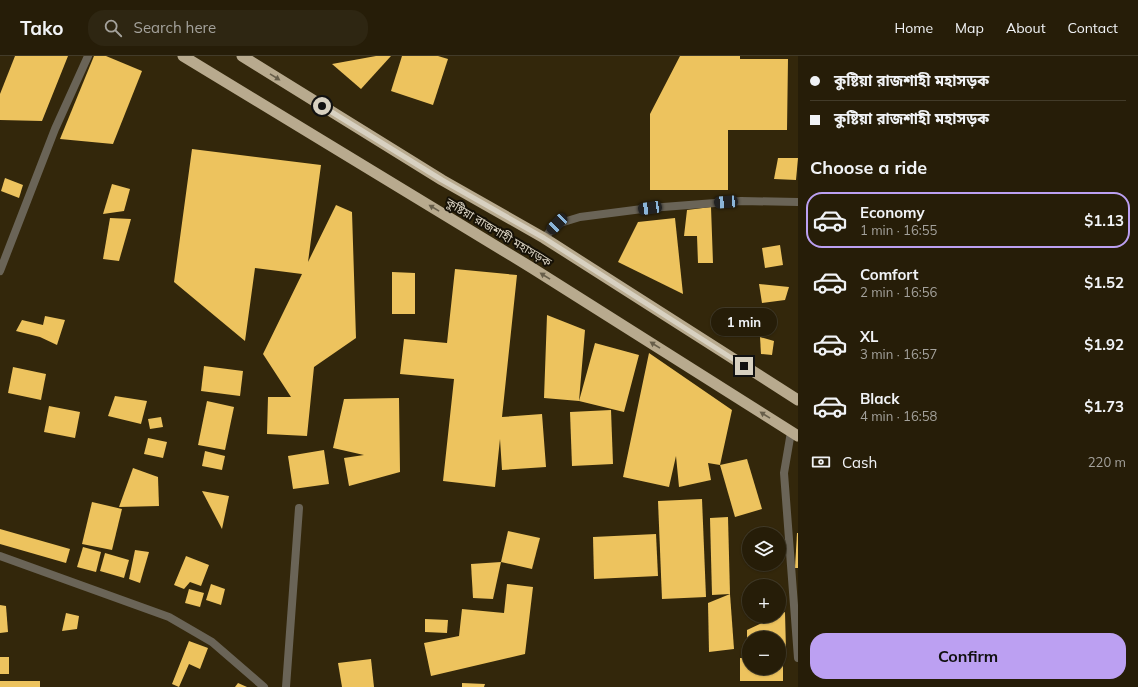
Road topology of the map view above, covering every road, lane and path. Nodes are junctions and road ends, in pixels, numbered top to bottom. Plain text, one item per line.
1 (88, 56) edge
2 (183, 56) edge
3 (242, 56) edge
4 (798, 202) edge
5 (544, 238) junction
6 (0, 271) edge
7 (798, 400) edge
8 (795, 434) edge
9 (298, 508) dead end
10 (0, 556) edge
11 (798, 658) edge
12 (264, 687) edge
13 (286, 687) edge

1 - 6 street
8 -> 2 highway, কুষ্টিয়া রাজশাহী মহাসড়ক
3 -> 5 highway, কুষ্টিয়া রাজশাহী মহাসড়ক
4 - 5 street
5 - 7 highway, কুষ্টিয়া রাজশাহী মহাসড়ক
8 - 11 street
9 - 13 street
10 - 12 street

